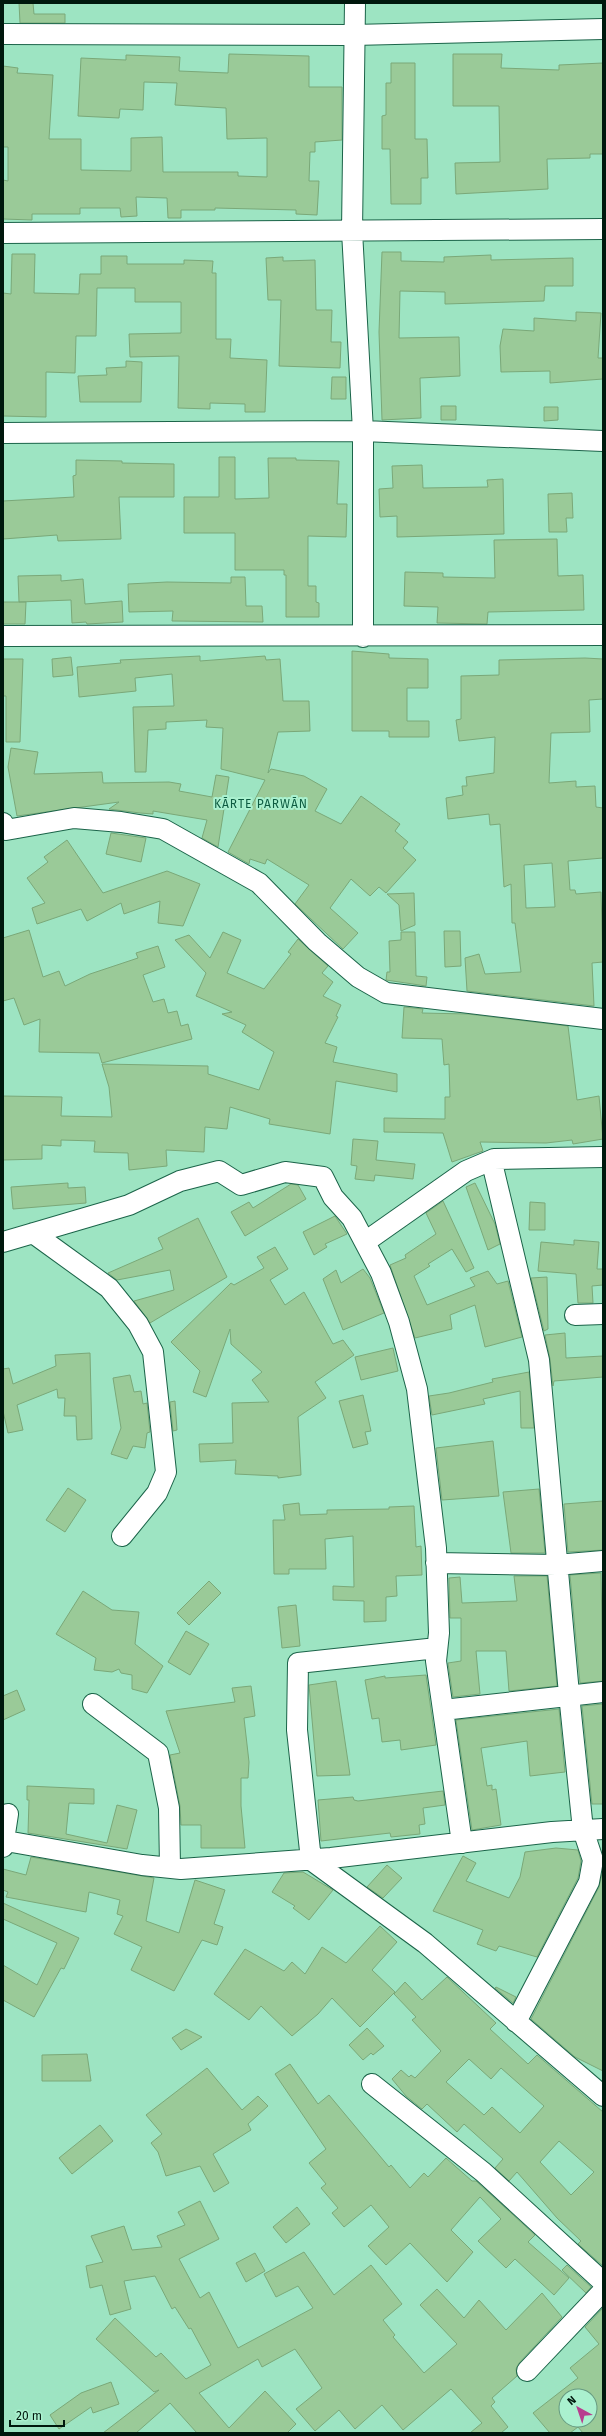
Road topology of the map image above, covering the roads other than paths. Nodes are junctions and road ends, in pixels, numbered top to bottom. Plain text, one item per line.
1 (355, 3) edge
2 (603, 29) edge
3 (3, 34) edge
4 (353, 36) junction
5 (603, 229) edge
6 (352, 230) junction
7 (3, 233) edge
8 (364, 431) junction
9 (3, 433) edge
10 (603, 441) edge
11 (603, 635) edge
12 (3, 636) edge
13 (363, 637) junction
14 (3, 823) edge
15 (603, 1019) edge
16 (603, 1157) edge
17 (494, 1159) junction
18 (33, 1233) junction
19 (3, 1242) edge
20 (365, 1242) junction
21 (603, 1314) edge
22 (575, 1315) dead end
23 (122, 1536) dead end
24 (603, 1561) edge
25 (436, 1563) junction
26 (556, 1565) junction
27 (438, 1648) junction
28 (603, 1692) edge
29 (569, 1694) junction
30 (93, 1704) dead end
31 (444, 1710) junction
32 (8, 1814) dead end
33 (603, 1829) edge
34 (583, 1830) junction
35 (462, 1843) junction
36 (4, 1844) edge
37 (311, 1860) junction
38 (170, 1867) junction
39 (516, 2022) junction
40 (372, 2084) dead end
41 (603, 2096) edge
42 (603, 2282) edge
43 (603, 2291) edge
44 (527, 2371) dead end

1 - 4 street
2 - 4 street
3 - 4 street
4 - 6 street
5 - 6 street
6 - 7 street
6 - 8 street
8 - 9 street
8 - 10 street
8 - 13 street
11 - 13 street
12 - 13 street
14 - 15 street
16 - 17 street
17 - 20 street
17 - 26 street
18 - 19 street
18 - 20 street
18 - 23 street
20 - 25 street
21 - 22 street
24 - 26 street
25 - 26 street
25 - 27 street
26 - 29 street
27 - 31 street
27 - 37 street
28 - 29 street
29 - 31 street
29 - 34 street
30 - 38 street
31 - 35 street
32 - 36 street
33 - 34 street
34 - 35 street
34 - 39 street
35 - 37 street
36 - 38 street
37 - 38 street
37 - 39 street
39 - 41 street
40 - 42 street
43 - 44 street

